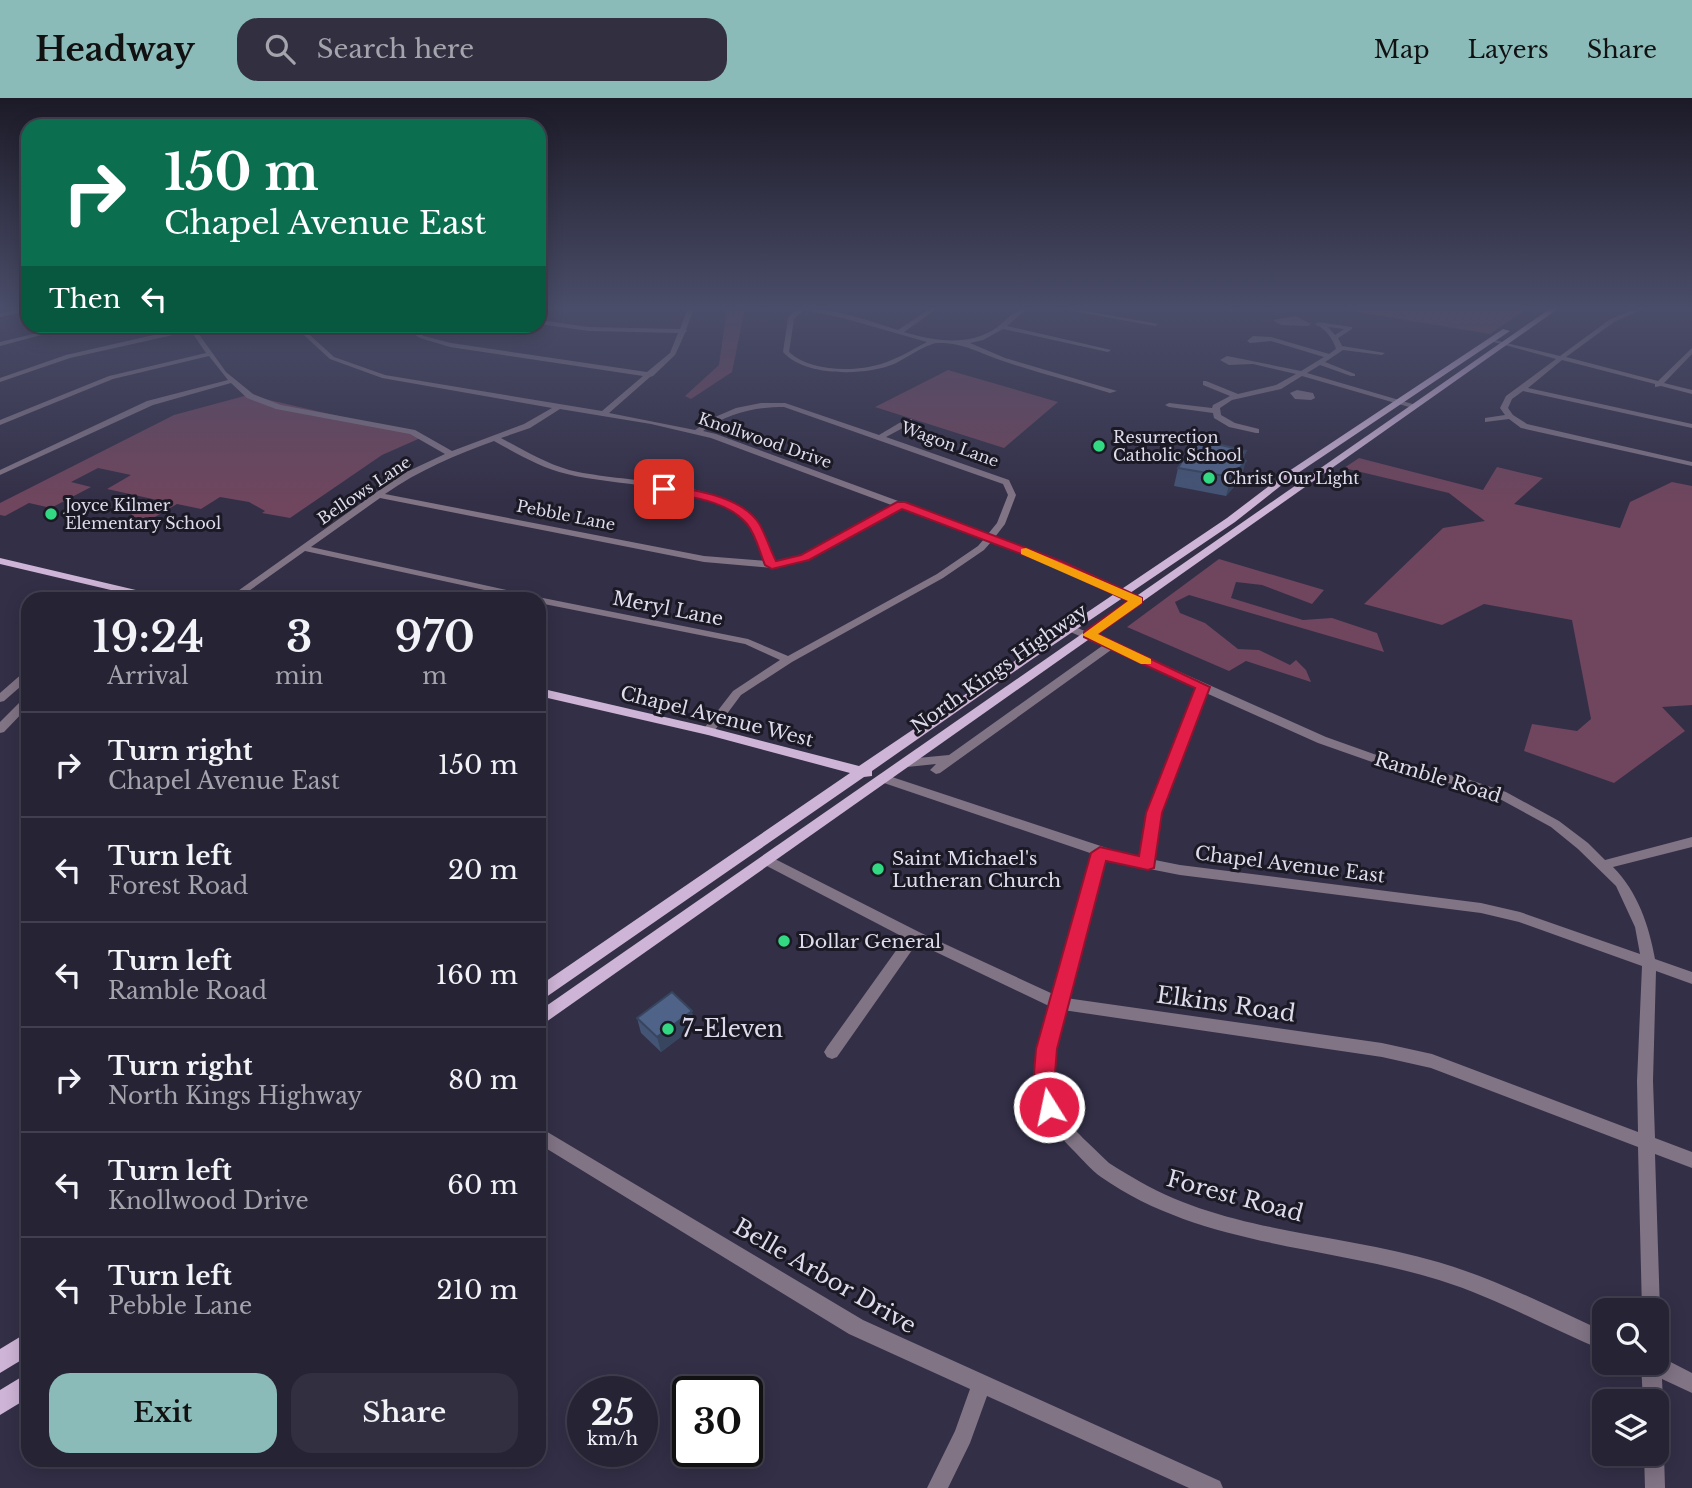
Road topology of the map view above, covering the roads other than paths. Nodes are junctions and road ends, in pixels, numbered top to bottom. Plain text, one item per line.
1 (20, 373) edge
2 (129, 373) edge
3 (225, 373) edge
4 (375, 373) edge
5 (637, 373) edge
6 (653, 373) edge
7 (1051, 373) edge
8 (1302, 373) joint
9 (1350, 373) edge
10 (1443, 373) edge
11 (1462, 373) edge
12 (1543, 373) edge
13 (1610, 373) edge
14 (1670, 373) edge
15 (1353, 374) dead end
16 (651, 375) junction
17 (0, 380) edge
18 (232, 381) junction
19 (1206, 383) dead end
20 (1658, 385) junction
21 (1522, 389) junction
22 (1113, 391) dead end
23 (1692, 392) edge
24 (1237, 396) junction
25 (1399, 402) junction
26 (1169, 405) dead end
27 (560, 406) junction
28 (1413, 407) junction
29 (1215, 411) junction
30 (603, 414) junction
31 (1510, 417) junction
32 (1488, 420) dead end
33 (909, 421) dead end
34 (0, 423) edge
35 (1692, 426) edge
36 (1256, 431) dead end
37 (697, 432) junction
38 (881, 436) junction
39 (495, 438) junction
40 (451, 454) junction
41 (1692, 464) edge
42 (0, 473) edge
43 (378, 495) junction
44 (901, 505) junction
45 (989, 537) junction
46 (303, 548) junction
47 (0, 561) edge
48 (772, 565) junction
49 (121, 592) edge
50 (241, 592) edge
51 (505, 592) edge
52 (1121, 593) junction
53 (1138, 600) junction
54 (546, 601) edge
55 (1070, 628) junction
56 (1089, 635) junction
57 (1111, 645) junction
58 (788, 660) junction
59 (21, 680) edge
60 (1203, 687) junction
61 (546, 694) edge
62 (0, 699) edge
63 (21, 707) edge
64 (0, 729) edge
65 (708, 732) junction
66 (951, 759) junction
67 (907, 763) junction
68 (936, 770) dead end
69 (862, 772) junction
70 (885, 779) junction
71 (1692, 842) edge
72 (1100, 853) junction
73 (768, 862) junction
74 (1148, 864) junction
75 (1604, 865) junction
76 (914, 936) junction
77 (1648, 963) junction
78 (1692, 978) edge
79 (546, 990) edge
80 (1058, 1003) junction
81 (546, 1015) edge
82 (832, 1052) dead end
83 (546, 1139) edge
84 (1647, 1145) junction
85 (1692, 1160) edge
86 (1651, 1298) edge
87 (1592, 1336) edge
88 (21, 1345) edge
89 (21, 1348) edge
90 (0, 1352) edge
91 (0, 1362) edge
92 (1669, 1372) edge
93 (982, 1383) junction
94 (1692, 1383) edge
95 (21, 1389) edge
96 (0, 1404) edge
97 (1654, 1466) edge
98 (937, 1488) edge
99 (1213, 1488) edge
100 (1655, 1488) edge

1 - 17 street
2 - 34 street
3 - 18 street
4 - 27 street, Knollwood Drive
5 - 16 street
6 - 16 street
7 - 22 street
8 - 24 street
8 - 25 street
9 - 15 street
10 - 25 main road, North Kings Highway
11 - 28 main road, North Kings Highway
12 - 21 street
13 - 20 street
14 - 20 street
16 - 30 street
18 - 40 street
18 - 42 street
19 - 24 street
20 - 23 street
21 - 31 street
21 - 35 street
24 - 29 street
25 - 28 street
25 - 52 main road, North Kings Highway
26 - 29 street
27 - 30 street, Knollwood Drive
27 - 39 street, Bellows Lane
28 - 53 main road, North Kings Highway
29 - 36 street
30 - 37 street, Knollwood Drive
31 - 32 street
31 - 41 street
33 - 38 street
37 - 38 street, Wagon Lane
37 - 44 street, Knollwood Drive
38 - 45 street, Wagon Lane
39 - 40 street, Bellows Lane
39 - 48 street
40 - 43 street, Bellows Lane
43 - 46 street, Bellows Lane
43 - 48 street, Pebble Lane
44 - 45 street, Knollwood Drive
44 - 48 street, Pebble Lane
45 - 52 street, Knollwood Drive
45 - 58 street, Wagon Lane
46 - 50 street, Bellows Lane
46 - 51 street
47 - 49 main road
52 - 53 street, Knollwood Drive
52 - 55 main road, North Kings Highway
53 - 56 main road, North Kings Highway
54 - 58 street, Meryl Lane
55 - 56 street, Ramble Road
55 - 69 main road, North Kings Highway
56 - 57 street, Ramble Road
56 - 67 main road, North Kings Highway
57 - 60 street, Ramble Road
57 - 66 street
58 - 65 street, Wagon Lane
59 - 62 street
60 - 74 street
60 - 75 street, Ramble Road
61 - 65 main road, Chapel Avenue West
63 - 64 street
65 - 69 main road, Chapel Avenue West
66 - 67 street
66 - 68 street
67 - 70 main road, North Kings Highway
69 - 70 main road, Chapel Avenue West
69 - 79 main road, North Kings Highway
70 - 72 street, Chapel Avenue East
70 - 73 main road, North Kings Highway
71 - 75 street
72 - 74 street, Chapel Avenue East
72 - 80 street, Forest Road
73 - 76 street, Elkins Road
73 - 81 main road, North Kings Highway
74 - 77 street, Chapel Avenue East
75 - 77 street, Ramble Road
76 - 80 street, Elkins Road
76 - 82 street
77 - 78 street, Chapel Avenue East
77 - 84 street, Ramble Road
80 - 84 street, Elkins Road
80 - 87 street, Forest Road
83 - 93 street, Belle Arbor Drive
84 - 85 street, Elkins Road
84 - 86 street, Ramble Road
88 - 90 main road
89 - 91 main road
92 - 94 street
93 - 98 street
93 - 99 street, Belle Arbor Drive
95 - 96 main road
97 - 100 street

